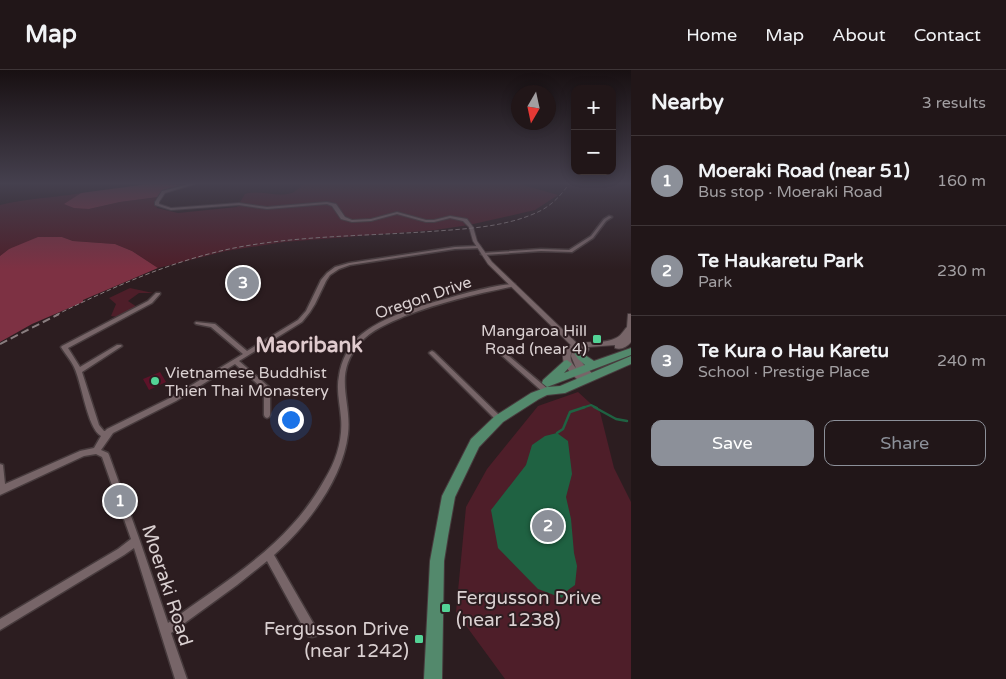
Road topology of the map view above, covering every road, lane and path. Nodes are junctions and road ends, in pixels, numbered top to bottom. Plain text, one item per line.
1 (339, 212) edge
2 (610, 217) dead end
3 (478, 247) junction
4 (483, 254) junction
5 (513, 285) junction
6 (158, 294) dead end
7 (631, 316) edge
8 (198, 323) dead end
9 (631, 332) edge
10 (119, 346) dead end
11 (578, 349) junction
12 (631, 351) edge
13 (501, 352) dead end
14 (432, 353) dead end
15 (247, 354) junction
16 (631, 360) edge
17 (235, 361) junction
18 (592, 365) junction
19 (79, 371) junction
20 (580, 372) junction
21 (546, 387) junction
22 (267, 415) dead end
23 (499, 419) junction
24 (106, 435) junction
25 (96, 451) junction
26 (0, 468) edge
27 (1, 490) edge
28 (136, 541) junction
29 (269, 555) junction
30 (0, 625) edge
31 (165, 631) junction
32 (312, 632) dead end
33 (181, 679) edge
34 (433, 679) edge

1 - 3 street
2 - 4 street
3 - 4 street
3 - 15 street
4 - 5 street
5 - 11 street
5 - 29 street, Oregon Drive
6 - 19 street
7 - 9 main road
8 - 15 street
9 - 11 main road
10 - 19 street
11 - 18 highway
11 - 20 main road
11 - 20 main road
12 - 18 highway
13 - 21 street
14 - 23 street
15 - 17 street
16 - 20 highway
17 - 22 street
17 - 24 street
18 - 20 highway
19 - 24 street
20 - 21 highway
20 - 21 highway
21 - 23 highway
23 - 34 highway
24 - 25 street
25 - 27 street
25 - 28 street, Moeraki Road
26 - 27 street
28 - 30 street
28 - 31 street, Moeraki Road
29 - 31 street, Oregon Drive
29 - 32 street
31 - 33 street, Moeraki Road

